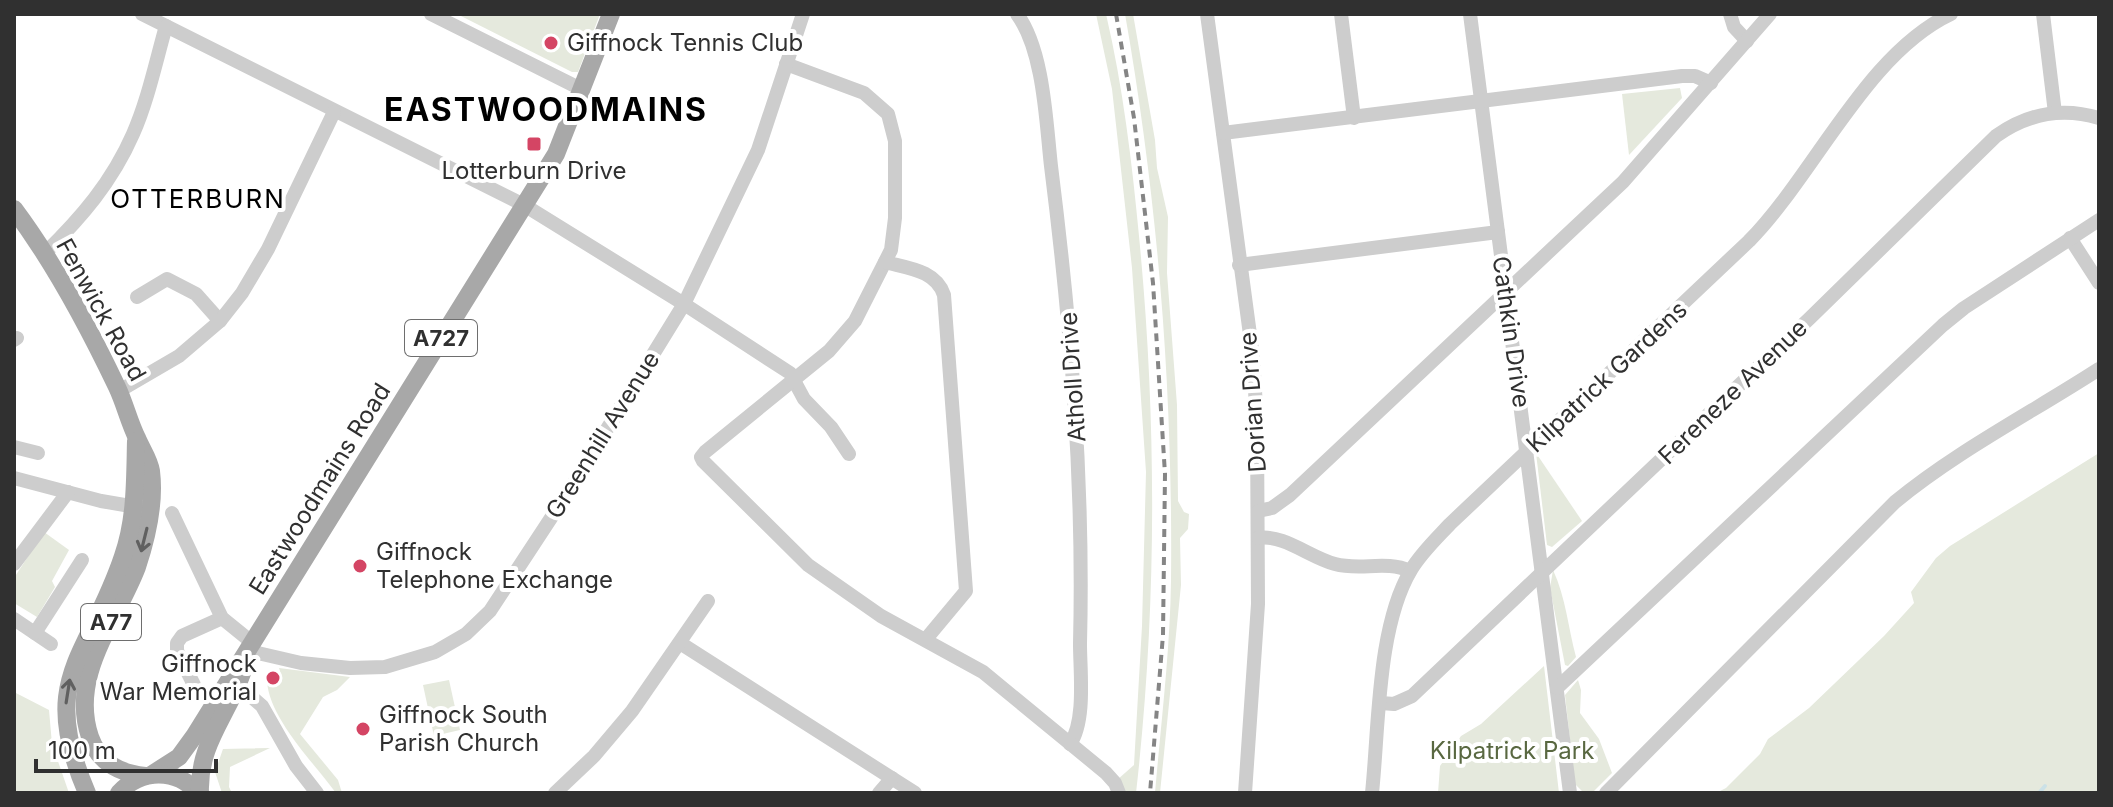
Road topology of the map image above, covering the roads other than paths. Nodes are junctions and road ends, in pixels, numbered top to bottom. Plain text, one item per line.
1 (142, 14) edge
2 (431, 14) edge
3 (611, 14) edge
4 (803, 14) edge
5 (1017, 14) edge
6 (1207, 14) edge
7 (1341, 14) edge
8 (1470, 14) edge
9 (1730, 14) edge
10 (1770, 14) edge
11 (1951, 14) edge
12 (2043, 14) edge
13 (166, 26) junction
14 (1747, 41) junction
15 (786, 64) junction
16 (1711, 83) junction
17 (583, 90) junction
18 (1482, 100) junction
19 (334, 112) junction
20 (2055, 113) junction
21 (1354, 118) junction
22 (2099, 118) edge
23 (1223, 133) junction
24 (524, 205) junction
25 (14, 209) edge
26 (2099, 220) edge
27 (1498, 232) junction
28 (2070, 238) junction
29 (44, 254) junction
30 (885, 262) junction
31 (1239, 265) junction
32 (2099, 283) edge
33 (1504, 294) junction
34 (137, 297) dead end
35 (684, 304) junction
36 (220, 321) junction
37 (2099, 369) edge
38 (793, 382) junction
39 (119, 391) junction
40 (14, 447) edge
41 (38, 453) dead end
42 (1527, 453) junction
43 (849, 454) dead end
44 (14, 478) edge
45 (68, 492) junction
46 (142, 508) junction
47 (1258, 511) junction
48 (172, 513) dead end
49 (1258, 538) junction
50 (82, 560) dead end
51 (14, 564) edge
52 (1410, 571) junction
53 (1542, 572) junction
54 (708, 601) dead end
55 (222, 618) junction
56 (14, 619) edge
57 (35, 633) junction
58 (926, 639) junction
59 (680, 643) junction
60 (51, 644) dead end
61 (252, 648) junction
62 (194, 685) dead end
63 (232, 686) junction
64 (1557, 688) junction
65 (1381, 703) junction
66 (1070, 744) junction
67 (148, 776) junction
68 (892, 778) junction
69 (87, 793) edge
70 (119, 793) edge
71 (199, 793) edge
72 (317, 793) edge
73 (555, 793) edge
74 (879, 793) edge
75 (915, 793) edge
76 (1119, 793) edge
77 (1245, 793) edge
78 (1372, 793) edge
79 (1570, 793) edge
80 (1606, 793) edge

1 - 13 street
2 - 17 street
3 - 17 main road, Eastwoodmains Road / A727
4 - 15 street, Greenhill Avenue
5 - 66 street, Atholl Drive
6 - 23 street, Dorian Drive
7 - 21 street
8 - 18 street, Cathkin Drive
9 - 14 street
10 - 14 street
11 - 42 street, Kilpatrick Gardens
12 - 20 street
13 - 19 street
13 - 29 street
14 - 16 street
15 - 30 street
15 - 35 street, Greenhill Avenue
16 - 18 street
16 - 33 street
17 - 24 main road, Eastwoodmains Road / A727
18 - 21 street
18 - 27 street, Cathkin Drive
19 - 24 street
19 - 36 street
20 - 22 street, Fereneze Avenue
20 - 53 street, Fereneze Avenue
21 - 23 street
23 - 31 street, Dorian Drive
24 - 35 street
24 - 61 main road, Eastwoodmains Road / A727
25 - 29 main road, Fenwick Road / A77
26 - 28 street
27 - 31 street
27 - 33 street, Cathkin Drive
28 - 32 street
28 - 64 street
29 - 39 main road, Fenwick Road / A77
30 - 38 street
30 - 58 street
31 - 47 street, Dorian Drive
33 - 42 street, Cathkin Drive
33 - 47 street
34 - 36 street
35 - 38 street
35 - 61 street, Greenhill Avenue
36 - 39 street
37 - 80 street
38 - 43 street
38 - 58 street
39 - 46 main road, Fenwick Road / A77
40 - 41 street
42 - 52 street, Kilpatrick Gardens
42 - 53 street, Cathkin Drive
44 - 45 street
45 - 46 street
45 - 51 street
46 -> 67 main road, Fenwick Road / A77
69 -> 46 main road, Fenwick Road / A77
47 - 49 street, Dorian Drive
48 - 55 street
49 - 52 street
49 - 77 street, Dorian Drive
50 - 57 street
52 - 65 street, Kilpatrick Gardens
53 - 64 street, Cathkin Drive
53 - 65 street, Fereneze Avenue
54 - 59 street
55 - 61 street
55 - 62 street
56 - 57 street
57 - 60 street
58 - 66 street
59 - 68 street
59 - 73 street
61 - 63 main road, Eastwoodmains Road / A727
63 - 67 main road, Eastwoodmains Road / A727
63 - 71 main road, Eastwoodmains Road / A727
63 - 72 street
64 - 79 street, Cathkin Drive
65 - 78 street, Kilpatrick Gardens
66 - 76 street
67 - 70 main road, Eastwoodmains Road
67 - 71 main road, Fenwick Road
68 - 74 street
68 - 75 street

